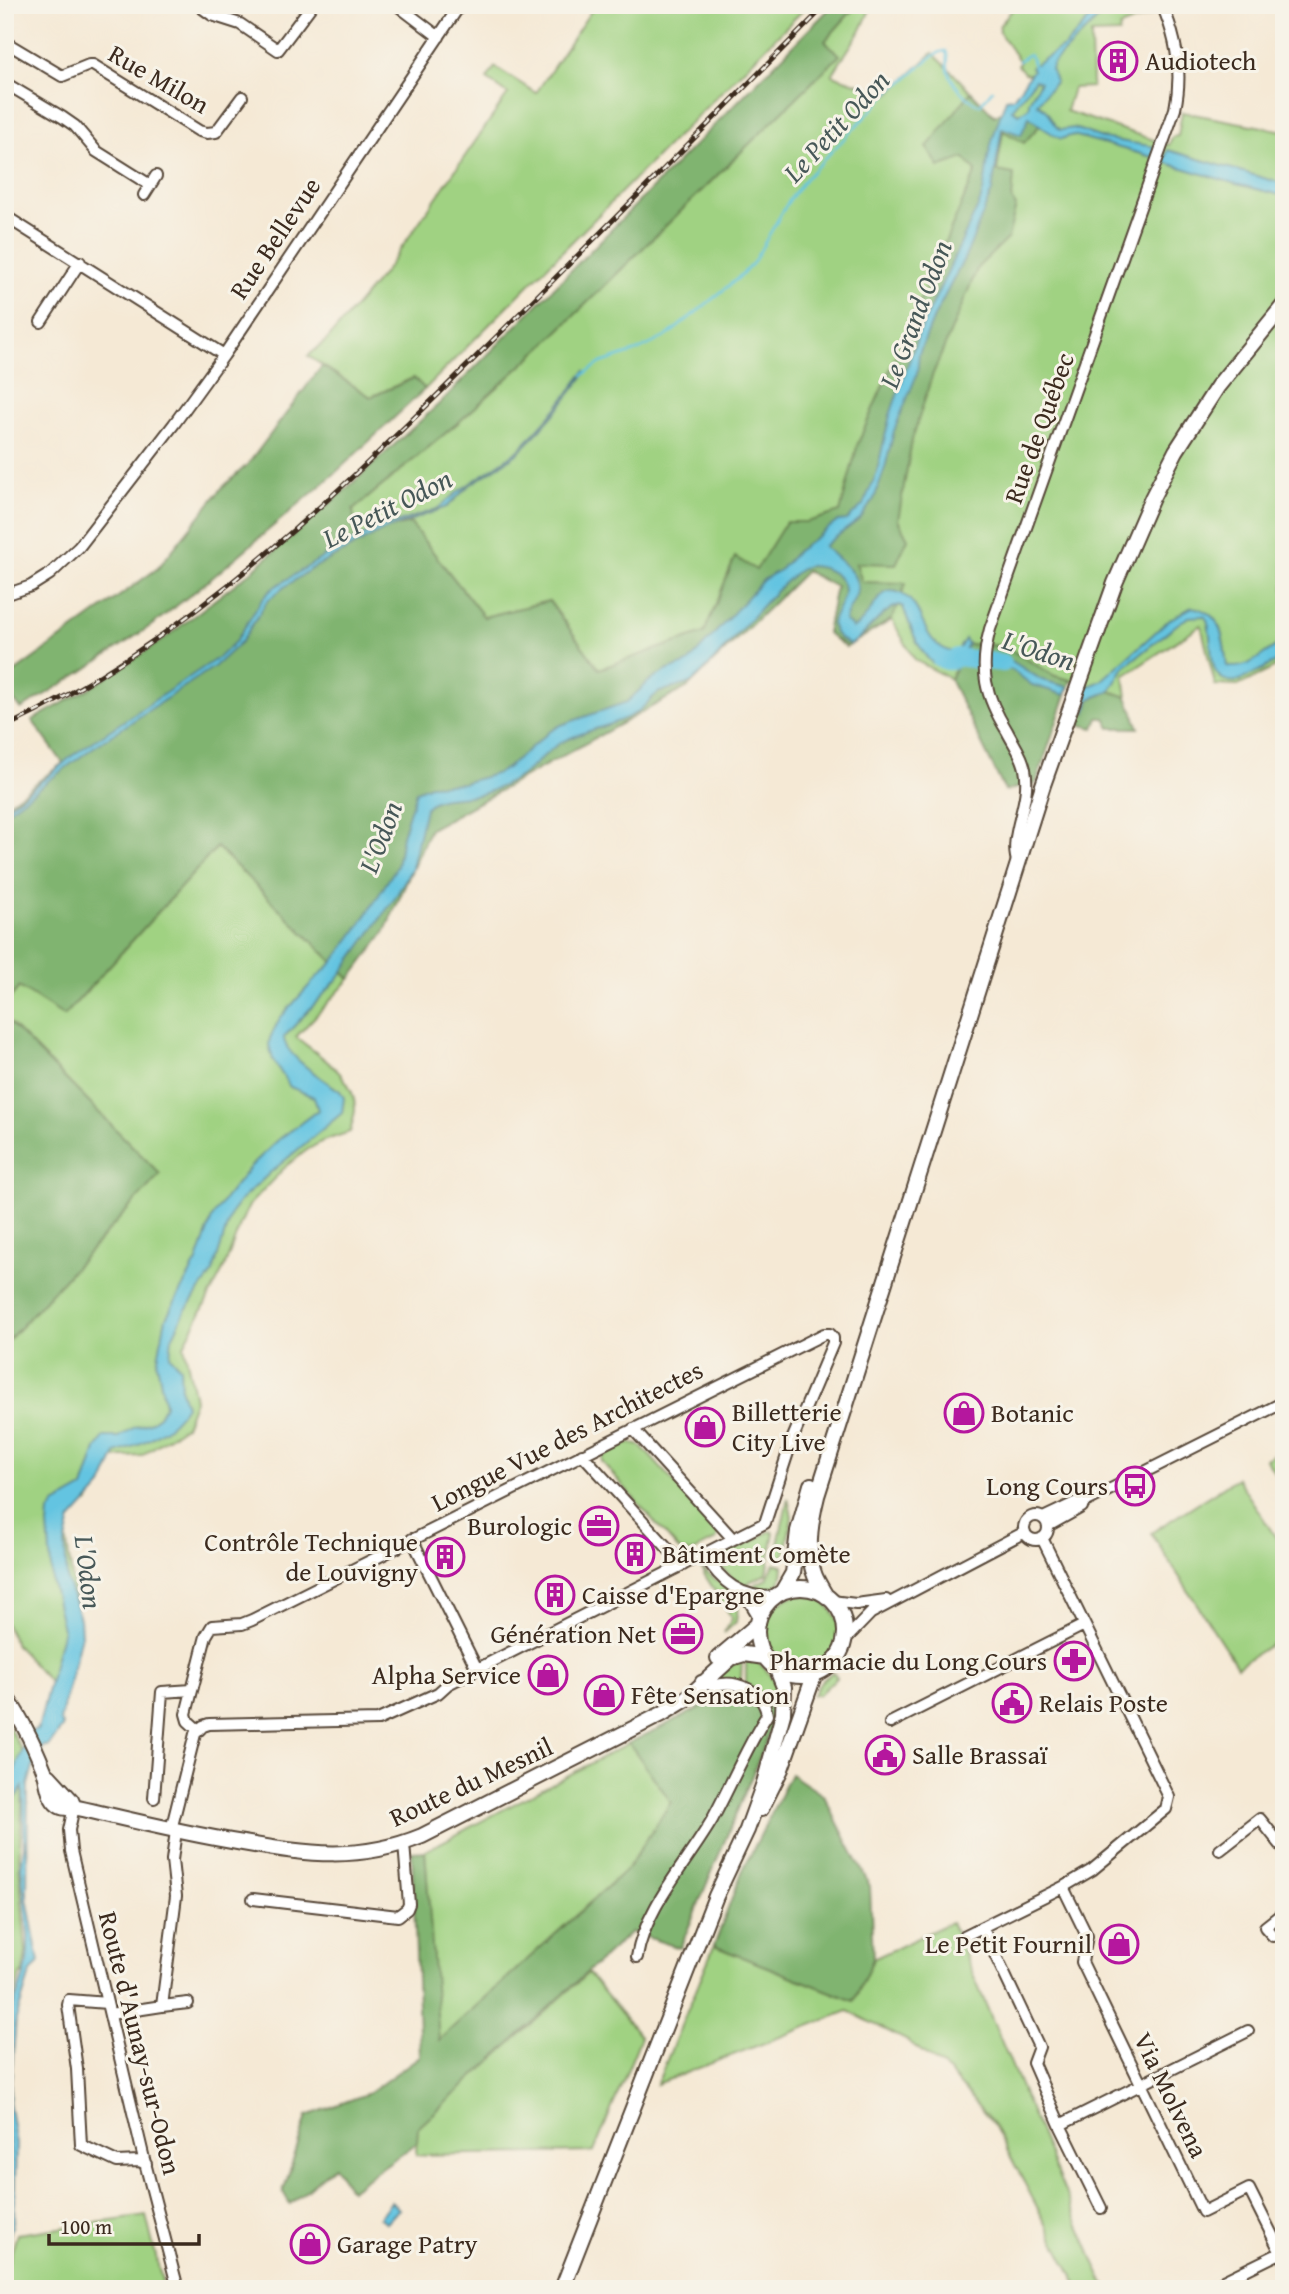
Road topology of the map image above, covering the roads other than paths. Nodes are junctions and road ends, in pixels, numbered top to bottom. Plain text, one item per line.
1 (198, 5) edge
2 (312, 5) edge
3 (397, 5) edge
4 (460, 5) edge
5 (1162, 5) edge
6 (439, 37) junction
7 (5, 42) edge
8 (5, 83) edge
9 (242, 97) dead end
10 (150, 186) dead end
11 (5, 216) edge
12 (80, 262) junction
13 (1284, 305) edge
14 (41, 322) dead end
15 (223, 355) junction
16 (5, 595) edge
17 (1018, 864) junction
18 (847, 1400) junction
19 (1284, 1402) edge
20 (633, 1429) junction
21 (582, 1454) junction
22 (1046, 1522) junction
23 (1025, 1532) junction
24 (1042, 1538) junction
25 (412, 1539) junction
26 (733, 1539) junction
27 (704, 1554) junction
28 (683, 1565) junction
29 (921, 1585) junction
30 (745, 1594) junction
31 (778, 1594) junction
32 (829, 1599) junction
33 (758, 1621) junction
34 (1084, 1625) junction
35 (843, 1642) junction
36 (770, 1662) junction
37 (477, 1669) junction
38 (815, 1673) junction
39 (701, 1681) junction
40 (192, 1690) junction
41 (5, 1696) edge
42 (890, 1723) dead end
43 (198, 1730) junction
44 (153, 1798) dead end
45 (74, 1807) junction
46 (747, 1830) junction
47 (174, 1831) junction
48 (404, 1844) junction
49 (1284, 1849) edge
50 (1220, 1850) dead end
51 (1063, 1887) junction
52 (253, 1899) dead end
53 (1284, 1912) edge
54 (982, 1927) junction
55 (964, 1936) dead end
56 (1273, 1936) dead end
57 (637, 1957) dead end
58 (188, 2003) dead end
59 (162, 2006) junction
60 (108, 2008) junction
61 (1248, 2031) dead end
62 (1141, 2085) junction
63 (1060, 2125) junction
64 (146, 2164) junction
65 (1101, 2208) dead end
66 (1283, 2254) edge
67 (178, 2289) edge
68 (562, 2289) edge
69 (1207, 2289) edge

1 - 2 street
3 - 6 street
4 - 6 street, Rue Bellevue
5 - 17 street, Rue de Québec
6 - 15 street, Rue Bellevue
7 - 9 street, Rue Milon
8 - 10 street
11 - 12 street
12 - 14 street
12 - 15 street
13 - 17 main road
15 - 16 street, Rue Bellevue
17 - 18 main road
18 - 31 main road
18 - 32 main road
19 - 22 street
20 - 21 street, Longue Vue des Architectes
20 - 26 street
20 - 26 street, Longue Vue des Architectes
21 - 25 street, Longue Vue des Architectes
21 - 28 street
22 - 23 street
22 - 24 street
23 - 24 street
23 - 29 street
24 - 34 street
25 - 37 street
25 - 40 street, Longue Vue des Architectes
26 - 27 street
27 - 28 street
27 - 30 street
28 - 37 street
29 - 32 street
29 - 35 street
30 - 31 street
30 - 33 street
31 - 32 main road
31 - 33 main road
32 - 35 main road
33 - 36 main road
33 - 39 main road, Route du Mesnil
34 - 42 street
34 - 51 street
35 - 38 main road
36 - 38 main road
36 - 39 main road, Route du Mesnil
36 - 46 main road
37 - 43 street
38 - 46 main road
39 - 48 main road, Route du Mesnil
39 - 57 street
40 - 43 street
40 - 44 street
41 - 45 main road, Route du Mesnil
43 - 47 street
45 - 47 main road, Route du Mesnil
45 - 60 street, Route d'Aunay-sur-Odon
46 - 68 main road
47 - 48 main road, Route du Mesnil
47 - 59 street
48 - 52 street
49 - 50 street
51 - 54 street
51 - 62 street, Via Molvena
53 - 56 street
54 - 55 street
54 - 63 street
58 - 59 street
59 - 60 street
60 - 64 street, Route d'Aunay-sur-Odon
60 - 64 street
61 - 62 street
62 - 63 street
62 - 66 street, Via Molvena
63 - 65 street
64 - 67 street, Route d'Aunay-sur-Odon
66 - 69 street

